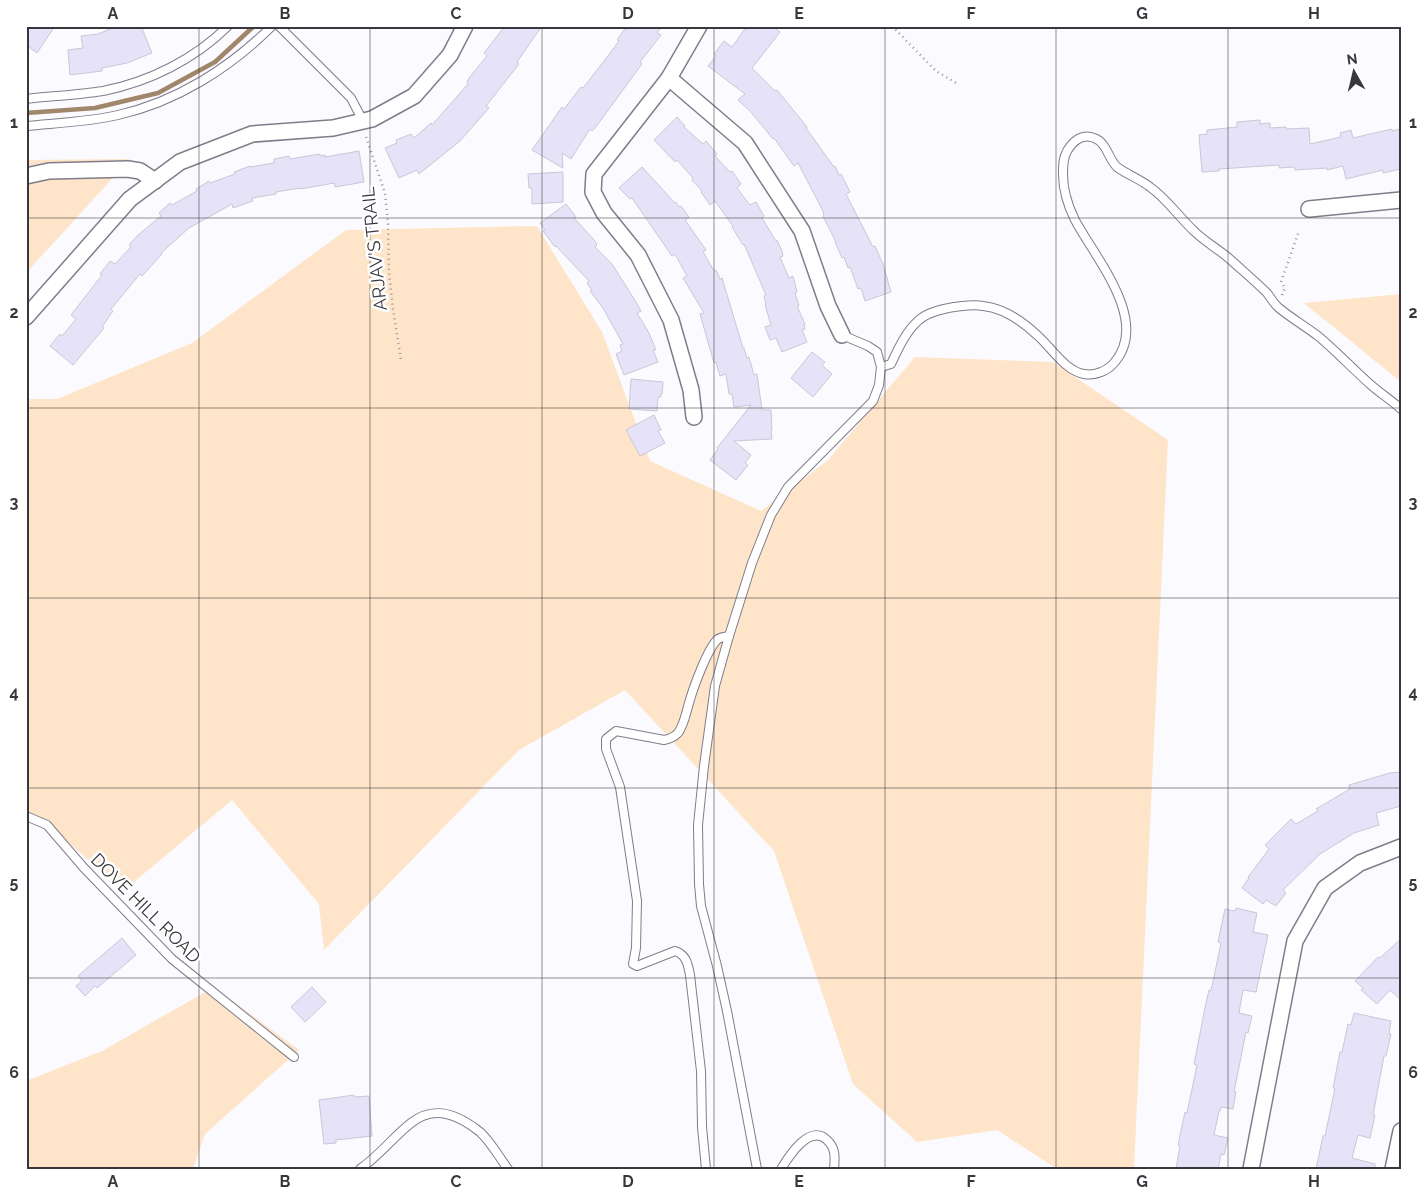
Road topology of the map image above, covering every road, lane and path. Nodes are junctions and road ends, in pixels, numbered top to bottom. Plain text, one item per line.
1 (228, 26) edge
2 (272, 26) edge
3 (279, 26) edge
4 (465, 26) edge
5 (699, 26) edge
6 (892, 26) edge
7 (669, 78) junction
8 (956, 83) dead end
9 (26, 98) edge
10 (363, 121) junction
11 (26, 126) edge
12 (366, 137) dead end
13 (26, 176) edge
14 (155, 181) junction
15 (1401, 200) edge
16 (1309, 209) dead end
17 (1299, 231) dead end
18 (1274, 303) junction
19 (26, 317) edge
20 (842, 335) joint
21 (401, 360) dead end
22 (881, 367) junction
23 (1401, 409) edge
24 (694, 416) dead end
25 (729, 636) junction
26 (26, 816) edge
27 (1401, 847) edge
28 (294, 1057) dead end
29 (1401, 1131) edge
30 (360, 1169) edge
31 (508, 1169) edge
32 (706, 1169) edge
33 (757, 1169) edge
34 (782, 1169) edge
35 (834, 1169) edge
36 (1251, 1169) edge
37 (1393, 1169) edge

1 - 9 lane
2 - 11 lane
3 - 10 lane
4 - 10 street
5 - 7 street
6 - 8 path
7 - 20 street
7 - 24 street
10 - 14 street
12 - 21 path, ARJAV'S TRAIL
13 - 14 street
14 - 19 street
15 - 16 street
17 - 18 path
18 - 22 lane
18 - 23 lane
20 - 22 lane
22 - 25 lane
25 - 32 lane
25 - 33 lane
26 - 28 lane, DOVE HILL ROAD
27 - 36 street
29 - 37 street
30 - 31 lane
34 - 35 lane

